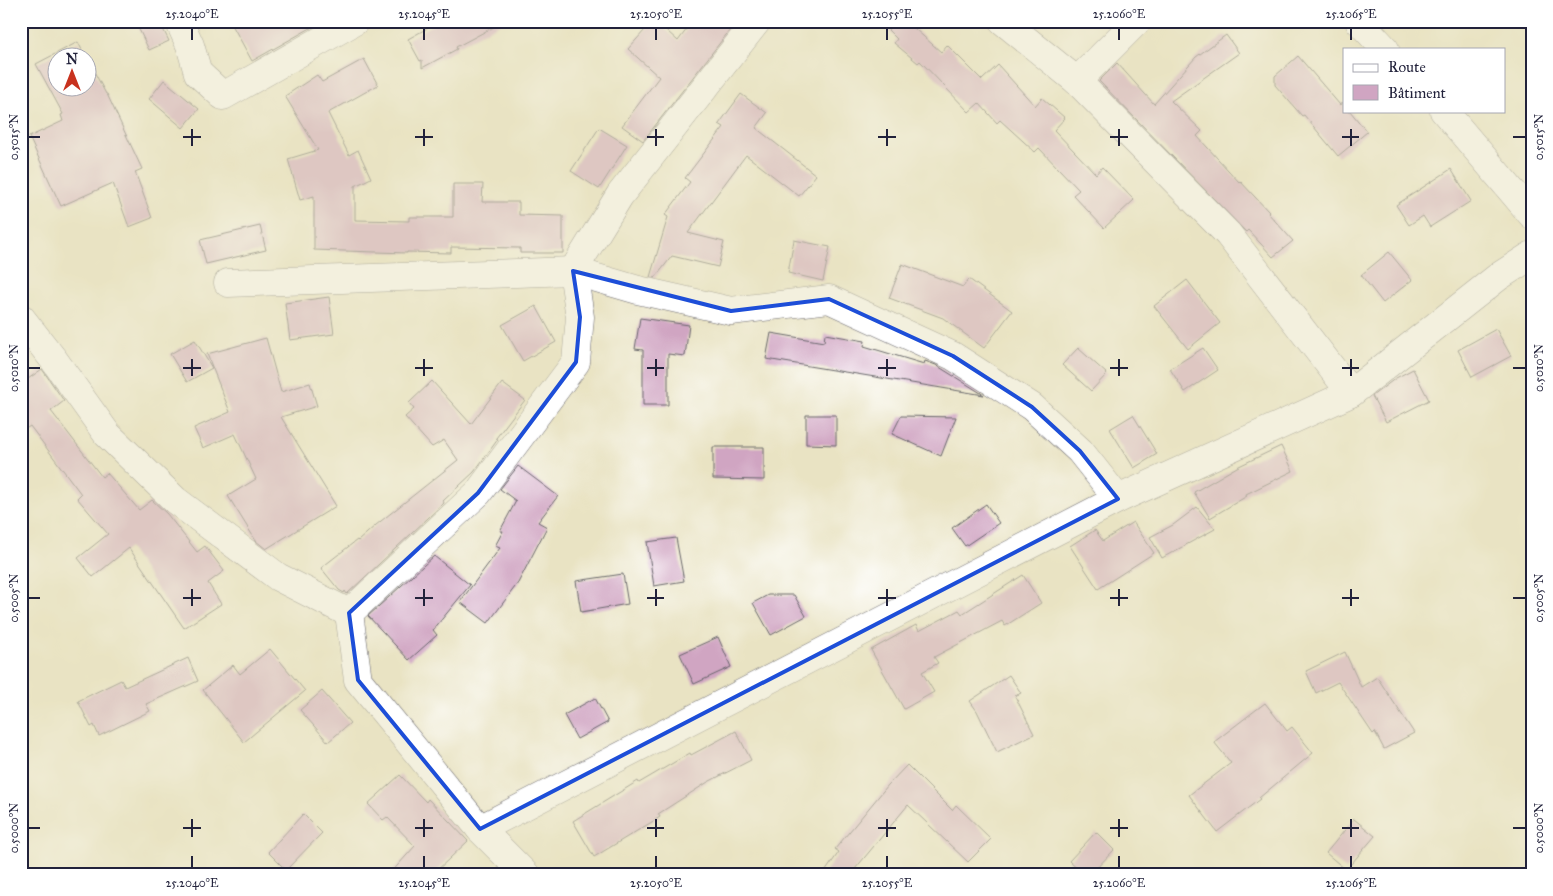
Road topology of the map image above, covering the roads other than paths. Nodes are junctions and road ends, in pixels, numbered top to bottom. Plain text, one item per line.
1 (179, 21) edge
2 (355, 21) edge
3 (757, 21) edge
4 (1003, 21) edge
5 (1137, 21) edge
6 (1359, 21) edge
7 (1384, 48) edge
8 (1077, 81) junction
9 (1445, 112) edge
10 (1532, 215) edge
11 (1532, 255) edge
12 (573, 271) junction
13 (228, 283) dead end
14 (21, 318) edge
15 (1351, 393) junction
16 (1118, 499) junction
17 (349, 613) junction
18 (480, 829) junction
19 (526, 875) edge

1 - 2 street
3 - 12 street
4 - 8 street
5 - 8 street
6 - 7 street
8 - 15 street
9 - 10 street
11 - 15 street
12 - 13 street
12 - 16 street
12 - 17 street
14 - 17 street
15 - 16 street
16 - 18 street
17 - 18 street
18 - 19 street

